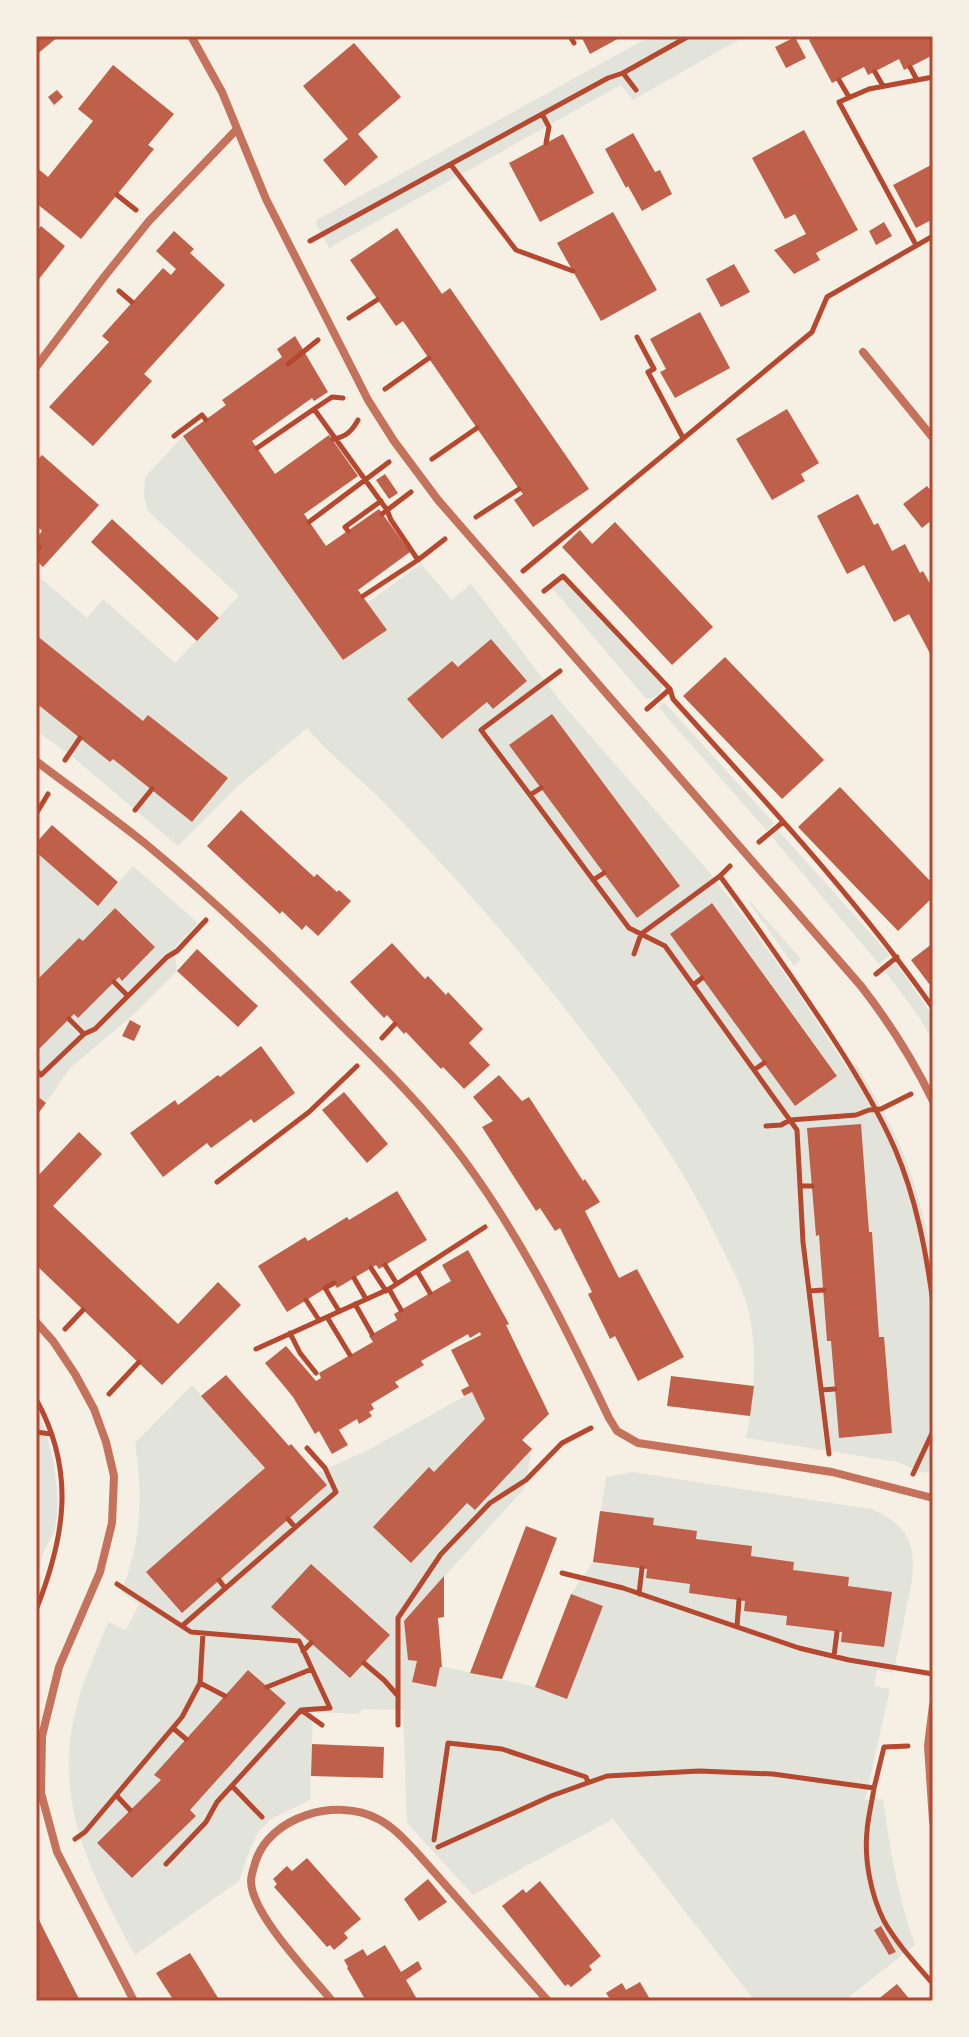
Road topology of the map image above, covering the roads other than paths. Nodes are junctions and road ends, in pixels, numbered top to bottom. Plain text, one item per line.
1 (191, 36) edge
2 (237, 129) junction
3 (863, 352) dead end
4 (36, 367) edge
5 (933, 438) edge
6 (36, 761) edge
7 (933, 1101) edge
8 (36, 1322) edge
9 (933, 1498) edge
10 (933, 1705) edge
11 (933, 1821) edge
12 (134, 2001) edge
13 (332, 2001) edge
14 (548, 2001) edge

1 - 2 street
2 - 4 street
2 - 7 street
3 - 5 street
6 - 9 street
8 - 12 street
10 - 11 street
13 - 14 street

